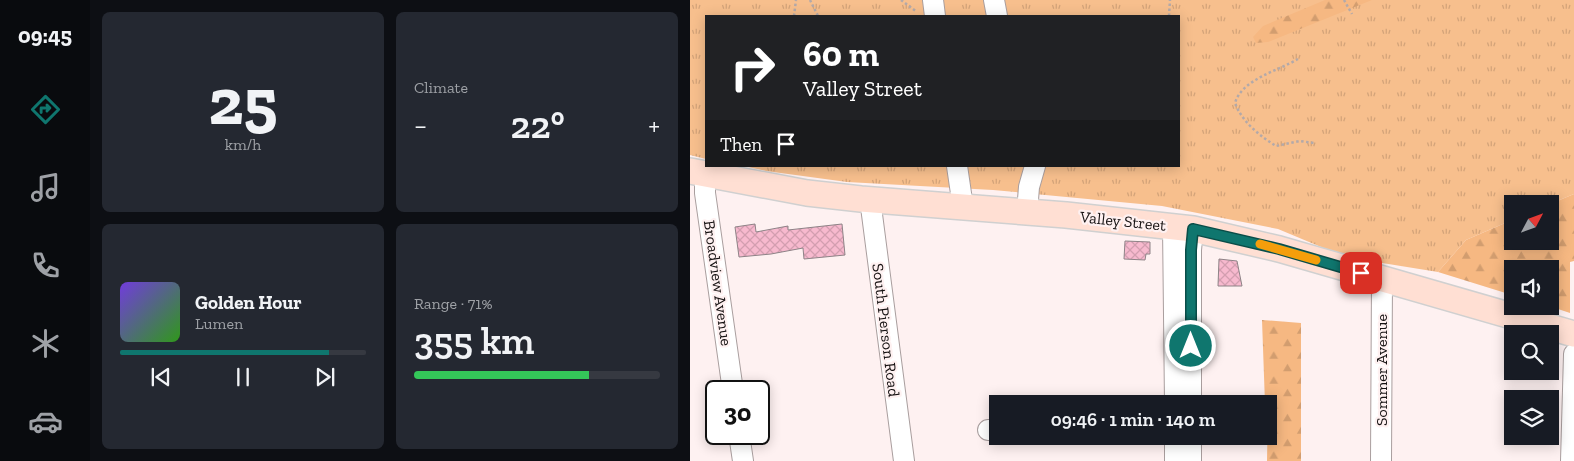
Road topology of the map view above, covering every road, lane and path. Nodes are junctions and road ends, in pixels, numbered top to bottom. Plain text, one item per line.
1 (796, 0) edge
2 (810, 0) edge
3 (901, 0) edge
4 (994, 0) edge
5 (1170, 0) edge
6 (1344, 0) edge
7 (930, 9) edge
8 (1352, 14) dead end
9 (794, 15) edge
10 (818, 15) edge
11 (997, 15) edge
12 (1169, 15) edge
13 (1298, 59) dead end
14 (1314, 143) dead end
15 (957, 167) edge
16 (1035, 167) edge
17 (698, 173) edge
18 (870, 200) junction
19 (964, 207) junction
20 (1027, 212) junction
21 (1183, 227) junction
22 (1382, 279) junction
23 (1574, 334) edge
24 (1574, 354) edge
25 (732, 380) edge
26 (1175, 395) edge
27 (1191, 395) edge
28 (741, 445) edge
29 (1175, 445) edge
30 (1191, 445) edge
31 (743, 461) edge
32 (904, 461) edge
33 (1175, 461) edge
34 (1191, 461) edge
35 (1381, 461) edge
36 (1572, 461) edge

1 - 9 path
2 - 10 path
3 - 7 path
4 - 11 street
5 - 12 path
6 - 8 path
13 - 14 path
15 - 19 street
16 - 20 street
17 - 18 main road, Valley Street
17 - 25 street, Broadview Avenue
18 - 19 main road, Valley Street
18 - 32 street, South Pierson Road
19 - 20 main road, Valley Street
20 - 21 main road, Valley Street
21 - 22 main road, Valley Street
21 - 26 street
21 - 27 street
22 - 23 main road, Valley Street
22 - 35 street, Sommer Avenue
24 - 36 street
28 - 31 street
29 - 33 street
30 - 34 street

